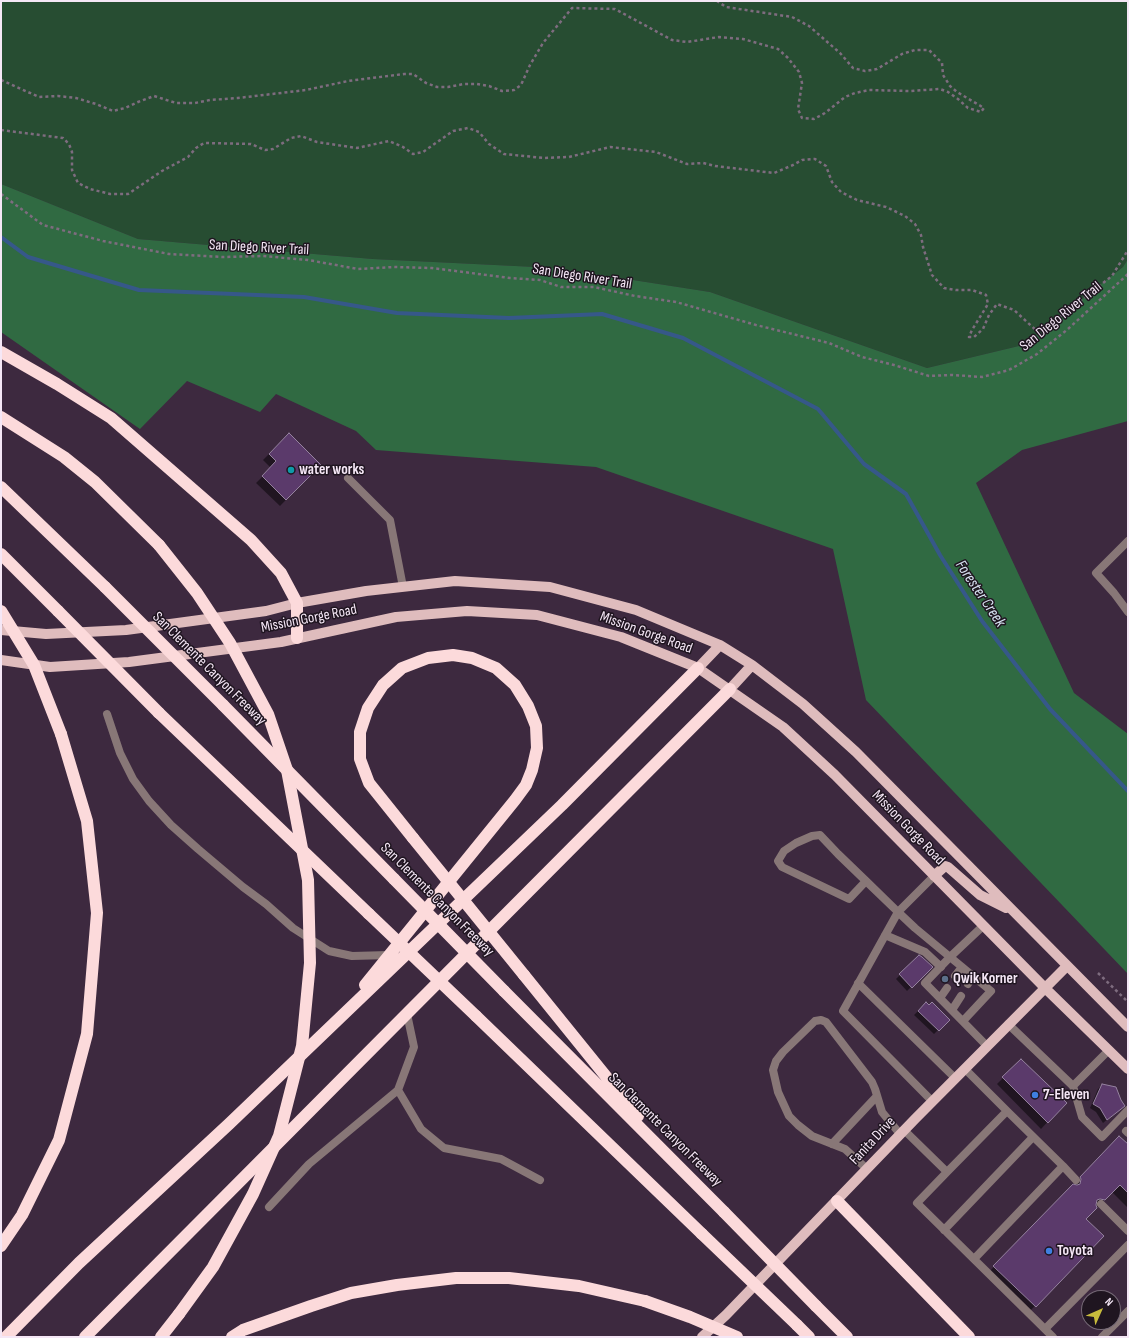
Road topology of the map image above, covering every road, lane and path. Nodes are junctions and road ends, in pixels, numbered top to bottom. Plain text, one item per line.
1 (717, 1) edge
2 (1, 80) edge
3 (1, 130) edge
4 (1, 194) edge
5 (1128, 250) edge
6 (1128, 274) edge
7 (1, 352) edge
8 (1, 417) edge
9 (348, 478) dead end
10 (1, 487) edge
11 (1128, 541) edge
12 (1, 554) edge
13 (403, 587) junction
14 (297, 603) junction
15 (1, 612) edge
16 (1128, 612) edge
17 (1, 630) edge
18 (297, 638) junction
19 (720, 645) junction
20 (1, 660) edge
21 (752, 666) junction
22 (698, 668) junction
23 (730, 689) junction
24 (107, 714) dead end
25 (934, 876) junction
26 (866, 881) junction
27 (898, 912) junction
28 (1015, 913) junction
29 (983, 926) junction
30 (885, 935) junction
31 (389, 955) junction
32 (950, 957) junction
33 (1067, 966) junction
34 (941, 967) junction
35 (962, 967) junction
36 (1098, 973) dead end
37 (955, 976) dead end
38 (972, 976) junction
39 (858, 983) junction
40 (968, 984) dead end
41 (947, 988) dead end
42 (1044, 988) junction
43 (961, 996) dead end
44 (940, 998) junction
45 (1128, 1002) edge
46 (952, 1010) junction
47 (407, 1014) junction
48 (963, 1021) junction
49 (1008, 1024) junction
50 (1128, 1027) edge
51 (329, 1028) junction
52 (987, 1046) junction
53 (1108, 1050) junction
54 (964, 1068) junction
55 (1128, 1069) edge
56 (955, 1078) junction
57 (1073, 1086) junction
58 (398, 1090) junction
59 (877, 1096) junction
60 (932, 1101) junction
61 (1128, 1110) edge
62 (1006, 1111) junction
63 (902, 1132) junction
64 (1033, 1137) junction
65 (832, 1144) junction
66 (1063, 1166) junction
67 (680, 1168) junction
68 (867, 1169) junction
69 (947, 1172) junction
70 (540, 1180) dead end
71 (1076, 1180) dead end
72 (837, 1201) junction
73 (1101, 1204) dead end
74 (268, 1208) dead end
75 (944, 1230) junction
76 (1128, 1231) edge
77 (1128, 1245) edge
78 (1, 1246) edge
79 (974, 1259) junction
80 (1128, 1311) edge
81 (1045, 1329) junction
82 (6, 1337) edge
83 (85, 1337) edge
84 (161, 1337) edge
85 (232, 1337) edge
86 (702, 1337) edge
87 (738, 1337) edge
88 (809, 1337) edge
89 (847, 1337) edge
90 (969, 1337) edge
91 (1053, 1337) edge
92 (1102, 1337) edge

1 - 2 path
3 - 5 path
4 - 6 path, San Diego River Trail
7 - 14 highway
8 - 84 highway, bridge
9 - 13 street
10 - 67 highway, San Clemente Canyon Freeway, bridge
11 - 16 street
12 - 88 highway, bridge
13 - 14 main road, Mission Gorge Road
13 - 19 main road, Mission Gorge Road
14 - 17 main road, Mission Gorge Road
14 - 18 highway
15 - 78 highway, bridge
18 - 20 main road, Mission Gorge Road
18 - 22 main road, Mission Gorge Road
19 - 21 main road, Mission Gorge Road
19 - 22 main road
21 - 23 main road
21 - 28 main road, Mission Gorge Road
22 - 23 main road, Mission Gorge Road
22 - 51 highway
23 - 25 main road, Mission Gorge Road
23 - 47 highway
24 - 31 street
25 - 27 street
25 - 28 main road
25 - 29 main road, Mission Gorge Road
26 - 26 street
26 - 27 street
27 - 30 street
27 - 32 street
28 - 33 main road, Mission Gorge Road
29 - 32 street
29 - 42 main road, Mission Gorge Road
30 - 34 street
30 - 39 street
31 - 51 highway
31 - 67 highway, bridge
32 - 34 street
32 - 35 street
33 - 42 main road, Fanita Drive
33 - 50 main road, Mission Gorge Road
34 - 44 street
35 - 37 street
35 - 38 street
36 - 45 path
38 - 40 street
38 - 48 street
39 - 56 street
39 - 60 street
41 - 44 street
42 - 49 main road, Fanita Drive
42 - 53 main road, Mission Gorge Road
43 - 46 street
44 - 46 street
46 - 48 street
47 - 58 street
47 - 83 highway
48 - 52 street
49 - 52 main road, Fanita Drive
49 - 57 street
51 - 82 highway
52 - 54 main road, Fanita Drive
53 - 55 main road, Mission Gorge Road
53 - 57 street
54 - 56 main road, Fanita Drive
54 - 62 street
56 - 60 main road, Fanita Drive
57 - 61 street
58 - 70 street
58 - 74 street
59 - 63 street
59 - 65 street
59 - 65 street
60 - 63 main road, Fanita Drive
62 - 64 street
62 - 69 street
63 - 68 main road, Fanita Drive
63 - 69 street
64 - 66 street
64 - 75 street
65 - 68 street
66 - 71 street
66 - 79 street
67 - 89 highway, San Clemente Canyon Freeway, bridge
68 - 72 main road, Fanita Drive
69 - 75 street
72 - 86 main road, Fanita Drive
72 - 90 highway
73 - 76 street
75 - 79 street
77 - 81 street
79 - 81 street
80 - 92 street
81 - 91 street
85 - 87 highway, bridge

